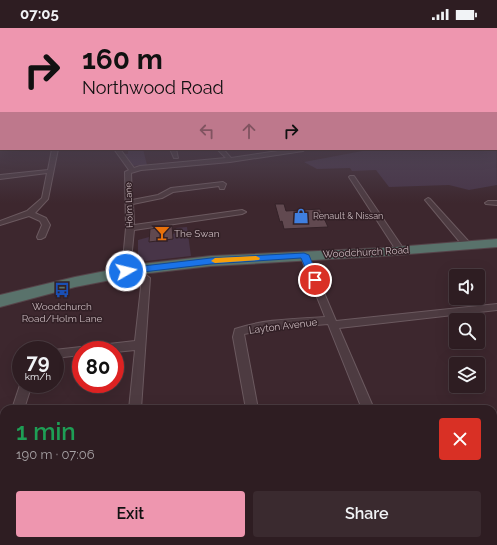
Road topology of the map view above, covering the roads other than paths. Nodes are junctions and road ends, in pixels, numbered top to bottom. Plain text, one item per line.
1 (54, 155) edge
2 (120, 155) edge
3 (226, 155) edge
4 (262, 155) edge
5 (230, 160) junction
6 (132, 170) junction
7 (51, 172) junction
8 (0, 177) edge
9 (352, 178) dead end
10 (222, 188) dead end
11 (428, 200) dead end
12 (130, 202) junction
13 (488, 203) dead end
14 (497, 203) edge
15 (242, 212) dead end
16 (30, 213) junction
17 (0, 223) edge
18 (130, 228) junction
19 (41, 238) dead end
20 (497, 243) edge
21 (468, 245) junction
22 (401, 251) junction
23 (304, 255) junction
24 (126, 271) junction
25 (146, 278) dead end
26 (0, 301) edge
27 (497, 307) edge
28 (333, 323) junction
29 (141, 345) junction
30 (124, 347) edge
31 (23, 393) edge
32 (19, 405) edge
33 (135, 405) edge
34 (251, 405) edge
35 (366, 405) edge

1 - 7 street
2 - 6 street
3 - 5 street
4 - 5 street, Holm Lane
5 - 6 street, Holm Lane
6 - 12 street, Holm Lane
7 - 8 street
7 - 16 street
9 - 22 street
10 - 12 street
11 - 21 street
12 - 18 street, Holm Lane
13 - 14 street
15 - 18 street
16 - 17 street
16 - 19 street
18 - 24 street, Holm Lane
20 - 21 highway, Woodchurch Road
21 - 22 highway, Woodchurch Road
22 - 23 highway, Woodchurch Road
23 - 24 highway, Woodchurch Road
23 - 28 street
24 - 26 highway, Woodchurch Road
25 - 29 street
27 - 28 street
28 - 34 street, Layton Avenue
28 - 35 street
29 - 30 street
29 - 33 street
31 - 32 street

